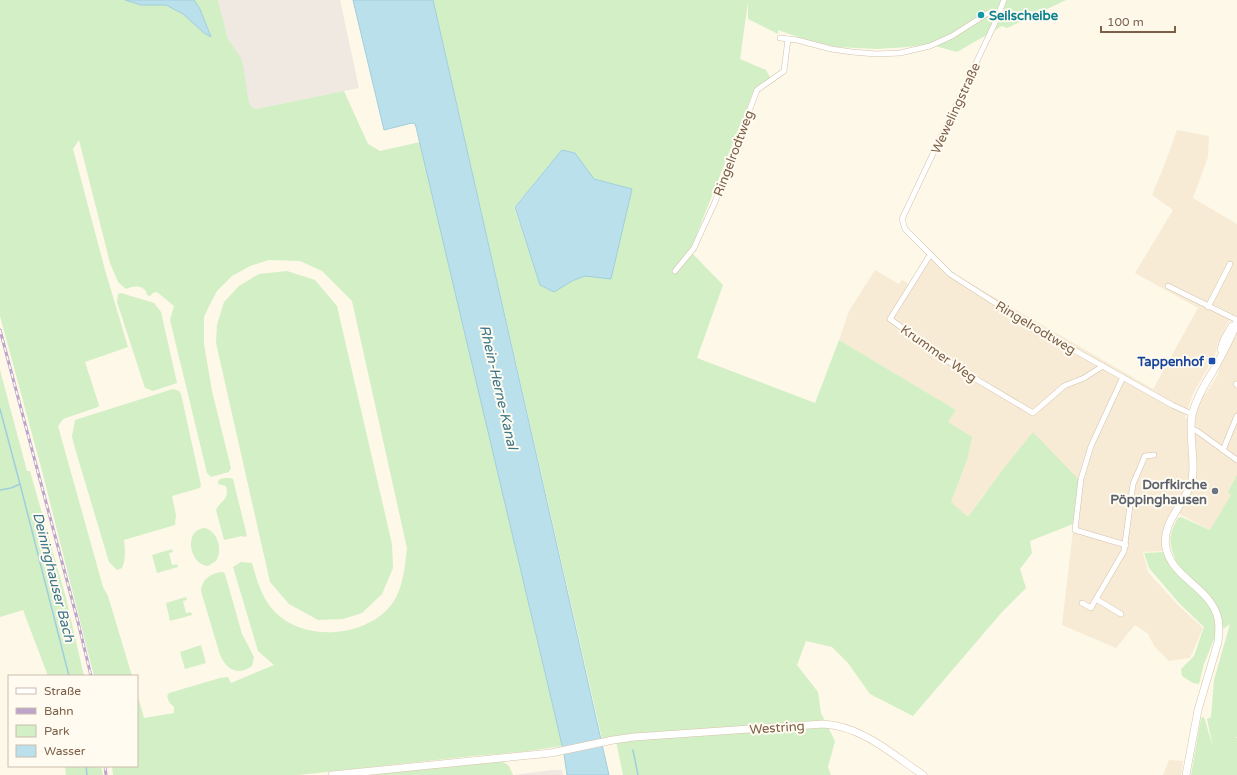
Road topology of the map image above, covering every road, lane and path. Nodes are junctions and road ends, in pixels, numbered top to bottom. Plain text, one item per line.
1 (1004, 0) edge
2 (999, 13) junction
3 (780, 38) dead end
4 (788, 39) junction
5 (904, 215) joint
6 (930, 255) junction
7 (1230, 264) dead end
8 (675, 271) dead end
9 (1168, 286) dead end
10 (1208, 307) junction
11 (1237, 321) edge
12 (1103, 366) junction
13 (1123, 377) junction
14 (1192, 414) junction
15 (1237, 416) edge
16 (1191, 429) junction
17 (1223, 450) junction
18 (1154, 455) dead end
19 (1237, 460) edge
20 (1126, 546) junction
21 (1096, 599) junction
22 (1082, 603) dead end
23 (1121, 614) dead end
24 (332, 775) edge
25 (923, 775) edge
26 (1186, 775) edge

1 - 2 street, Wewelingstraße
2 - 4 street
2 - 5 street, Wewelingstraße
3 - 4 street
4 - 8 street, Ringelrodtweg
5 - 6 street, Ringelrodtweg
6 - 12 street, Ringelrodtweg
6 - 12 street, Krummer Weg
7 - 10 street
9 - 10 street
10 - 11 street
11 - 14 main road
12 - 13 street, Ringelrodtweg
13 - 14 street, Ringelrodtweg
13 - 20 street
14 - 16 main road
15 - 17 street
16 - 17 street
16 - 26 main road
17 - 19 street
18 - 20 street
20 - 21 street
21 - 22 street
21 - 23 street
24 - 25 main road, Westring

